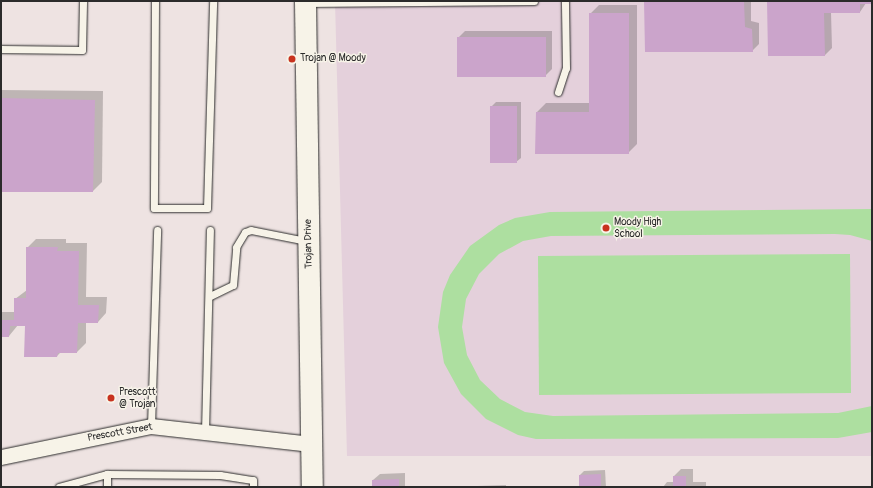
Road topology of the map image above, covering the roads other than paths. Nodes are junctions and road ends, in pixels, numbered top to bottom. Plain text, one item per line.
1 (83, 1) edge
2 (155, 1) edge
3 (213, 1) edge
4 (534, 1) edge
5 (565, 1) edge
6 (306, 2) edge
7 (1, 48) edge
8 (558, 92) dead end
9 (157, 230) dead end
10 (210, 230) dead end
11 (308, 242) junction
12 (210, 296) junction
13 (151, 426) junction
14 (205, 432) junction
15 (311, 444) junction
16 (1, 457) edge
17 (107, 474) junction
18 (59, 487) edge
19 (108, 487) edge
20 (253, 487) edge
21 (312, 487) edge

1 - 7 lane
2 - 3 lane
4 - 6 lane
5 - 8 lane
6 - 11 street, Trojan Drive
9 - 13 lane
10 - 12 lane
11 - 12 lane
11 - 15 street, Trojan Drive
12 - 14 lane
13 - 14 street, Prescott Street
13 - 16 street, Prescott Street
14 - 15 street, Prescott Street
15 - 21 street, Trojan Drive
17 - 18 lane
17 - 19 lane
17 - 20 lane

